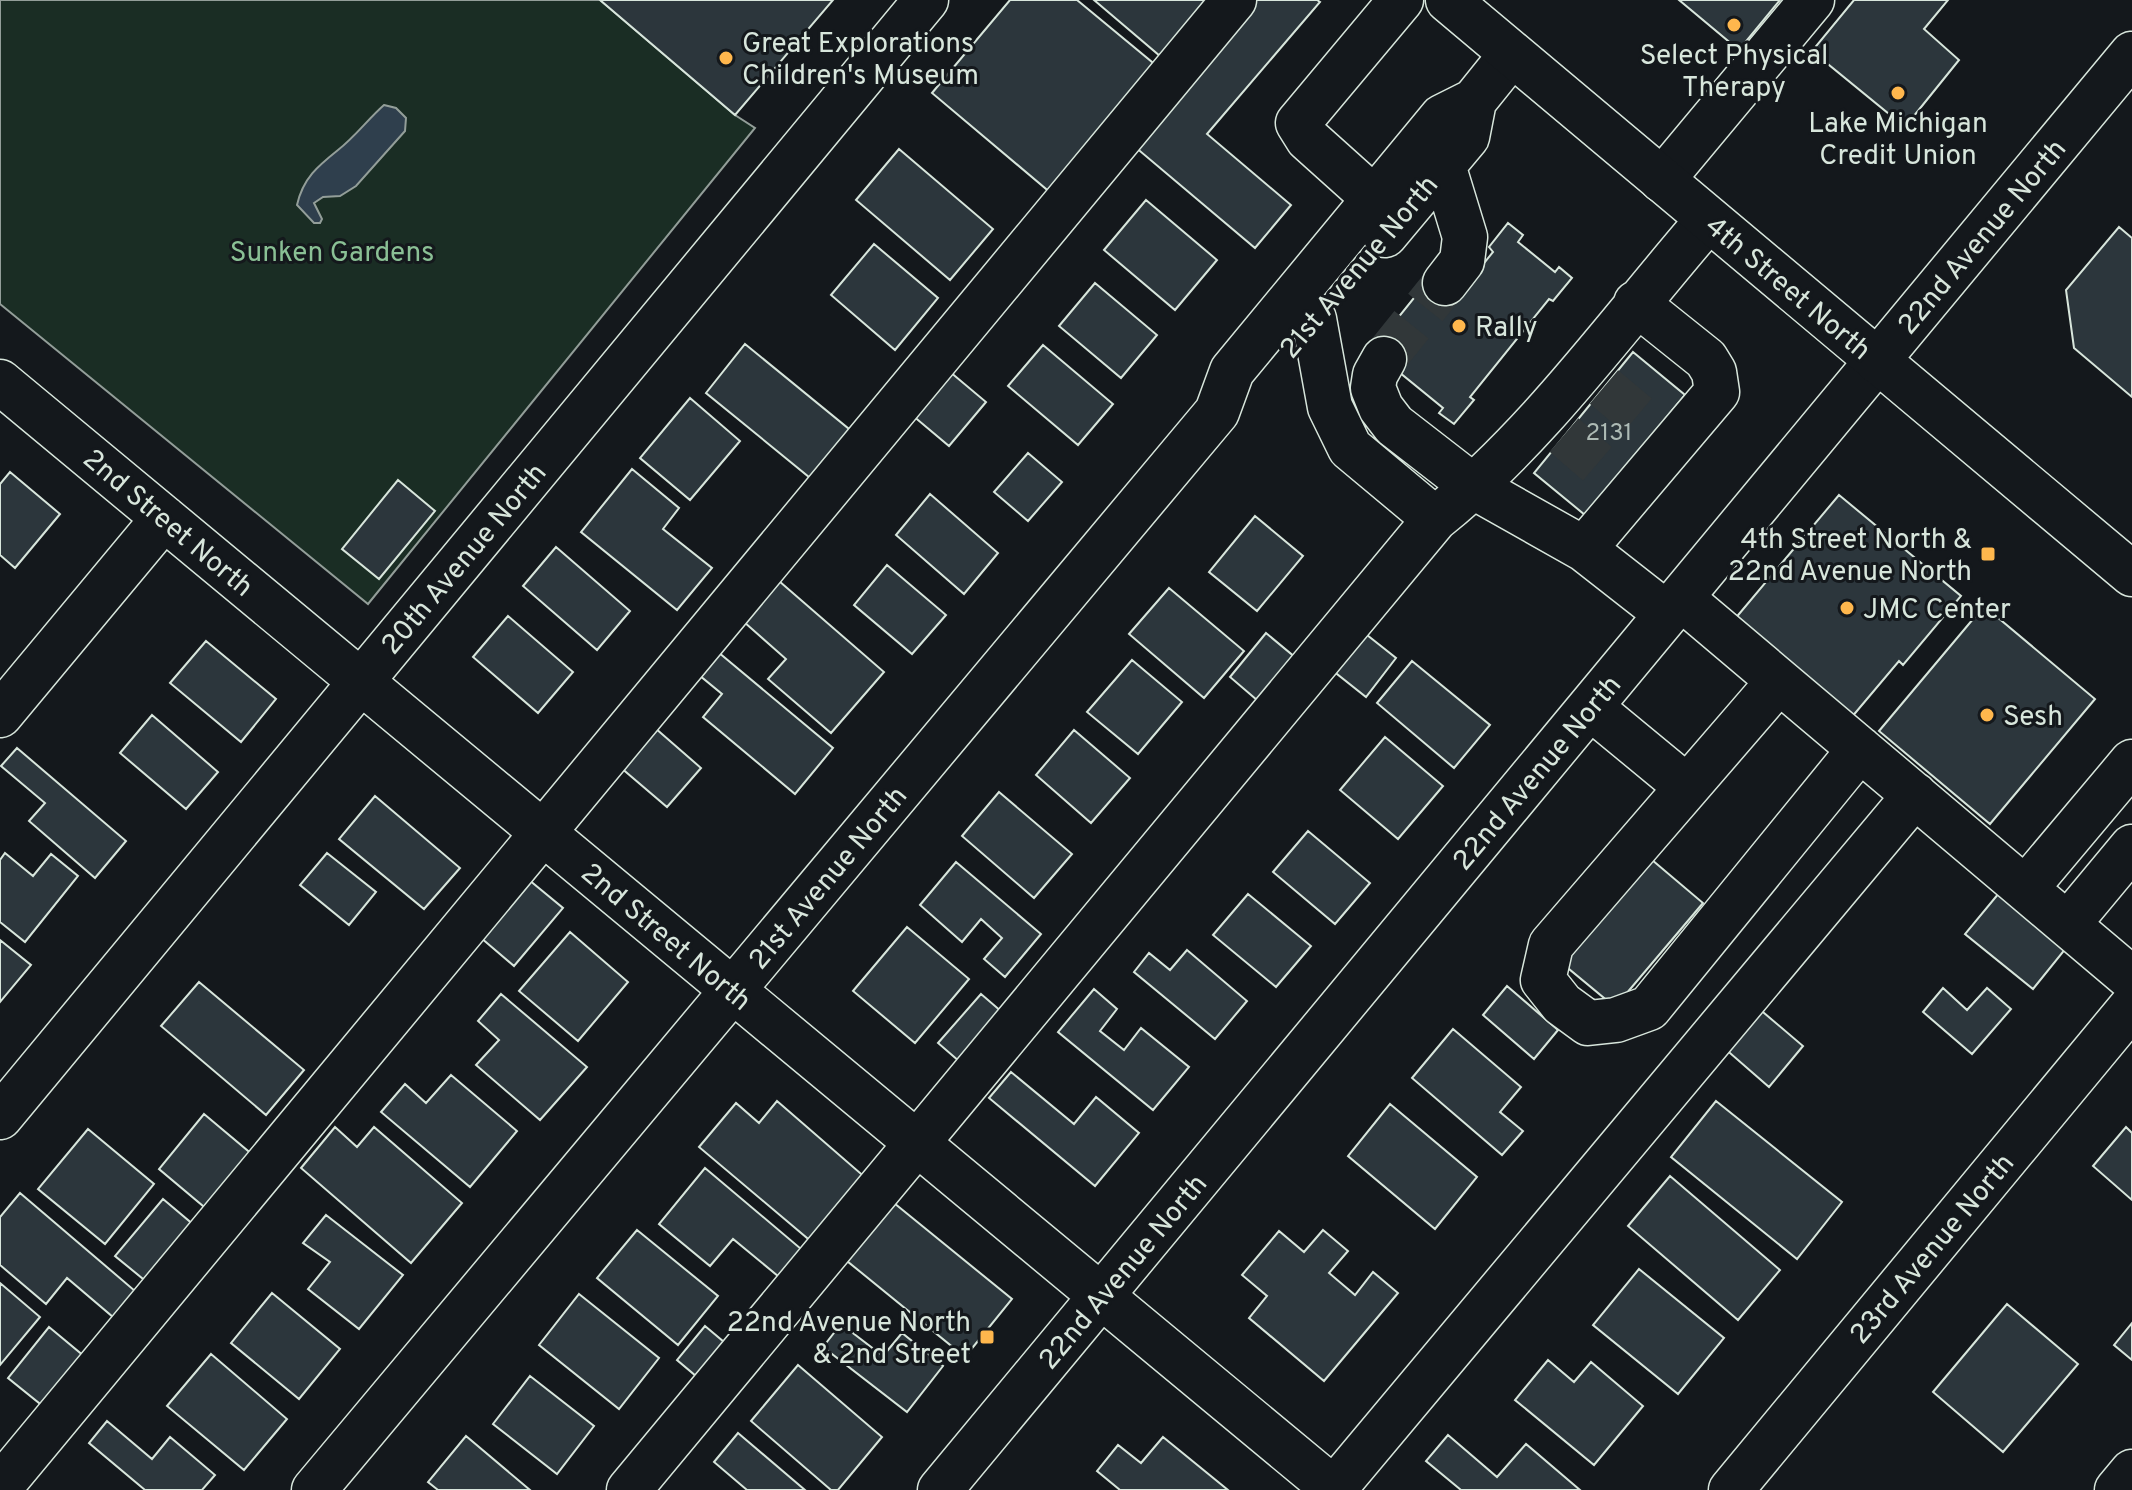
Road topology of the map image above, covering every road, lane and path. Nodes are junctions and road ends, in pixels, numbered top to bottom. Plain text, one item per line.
1 (926, 0) edge
2 (1234, 0) edge
3 (1401, 0) edge
4 (1812, 0) edge
5 (1450, 1) edge
6 (2132, 54) edge
7 (1511, 55) junction
8 (1474, 101) junction
9 (1443, 165) junction
10 (1662, 180) junction
11 (1386, 210) junction
12 (1708, 220) junction
13 (1445, 283) tunnel mouth
14 (1636, 303) junction
15 (1314, 319) junction
16 (1384, 359) tunnel mouth
17 (1877, 361) junction
18 (0, 382) edge
19 (1217, 412) junction
20 (1474, 487) junction
21 (164, 518) junction
22 (1435, 519) junction
23 (1584, 549) junction
24 (2132, 574) edge
25 (1674, 606) junction
26 (1779, 681) junction
27 (361, 682) junction
28 (1590, 707) junction
29 (0, 715) edge
30 (1860, 749) junction
31 (2132, 762) edge
32 (1687, 787) junction
33 (1915, 795) junction
34 (543, 833) junction
35 (2132, 847) edge
36 (2026, 888) junction
37 (2068, 924) junction
38 (2132, 979) edge
39 (732, 990) junction
40 (2132, 1006) edge
41 (0, 1117) edge
42 (917, 1143) junction
43 (1101, 1296) junction
44 (2132, 1472) edge
45 (0, 1487) edge
46 (314, 1490) edge
47 (629, 1490) edge
48 (940, 1490) edge
49 (1334, 1490) edge
50 (1731, 1490) edge
51 (2117, 1490) edge

1 - 27 street, 20th Avenue North
2 - 34 street
3 - 11 street
4 - 10 street
5 - 7 street, 4th Street North
6 - 17 street, 22nd Avenue North
7 - 8 street, 21st Avenue North
7 - 10 street, 4th Street North
8 - 9 street, 21st Avenue North
8 - 11 street, 21st Avenue North
9 - 11 street, 21st Avenue North
9 - 13 street
10 - 12 street, 4th Street North
11 - 15 street, 21st Avenue North
11 - 19 street, 21st Avenue North
12 - 14 street
12 - 17 street, 4th Street North
14 - 20 street
14 - 23 street
15 - 19 street, 21st Avenue North
15 - 22 street
16 - 20 street
17 - 24 street, 4th Street North
17 - 25 street, 22nd Avenue North
18 - 21 street, 2nd Street North
19 - 39 street, 21st Avenue North
20 - 22 street
20 - 23 street
21 - 27 street, 2nd Street North
21 - 29 street
22 - 42 street
23 - 25 street
25 - 26 street
25 - 28 street, 22nd Avenue North
26 - 30 street
26 - 32 street
27 - 34 street, 2nd Street North
27 - 41 street, 20th Avenue North
28 - 32 street
28 - 43 street, 22nd Avenue North
30 - 32 street
30 - 33 street
31 - 36 street
33 - 36 street
33 - 49 street
34 - 39 street, 2nd Street North
34 - 45 street
35 - 37 street
36 - 37 street
37 - 38 street
39 - 42 street, 2nd Street North
39 - 46 street, 21st Avenue North
40 - 50 street, 23rd Avenue North
42 - 43 street, 2nd Street North
42 - 47 street
43 - 48 street, 22nd Avenue North
43 - 49 street, 2nd Street North
44 - 51 street

